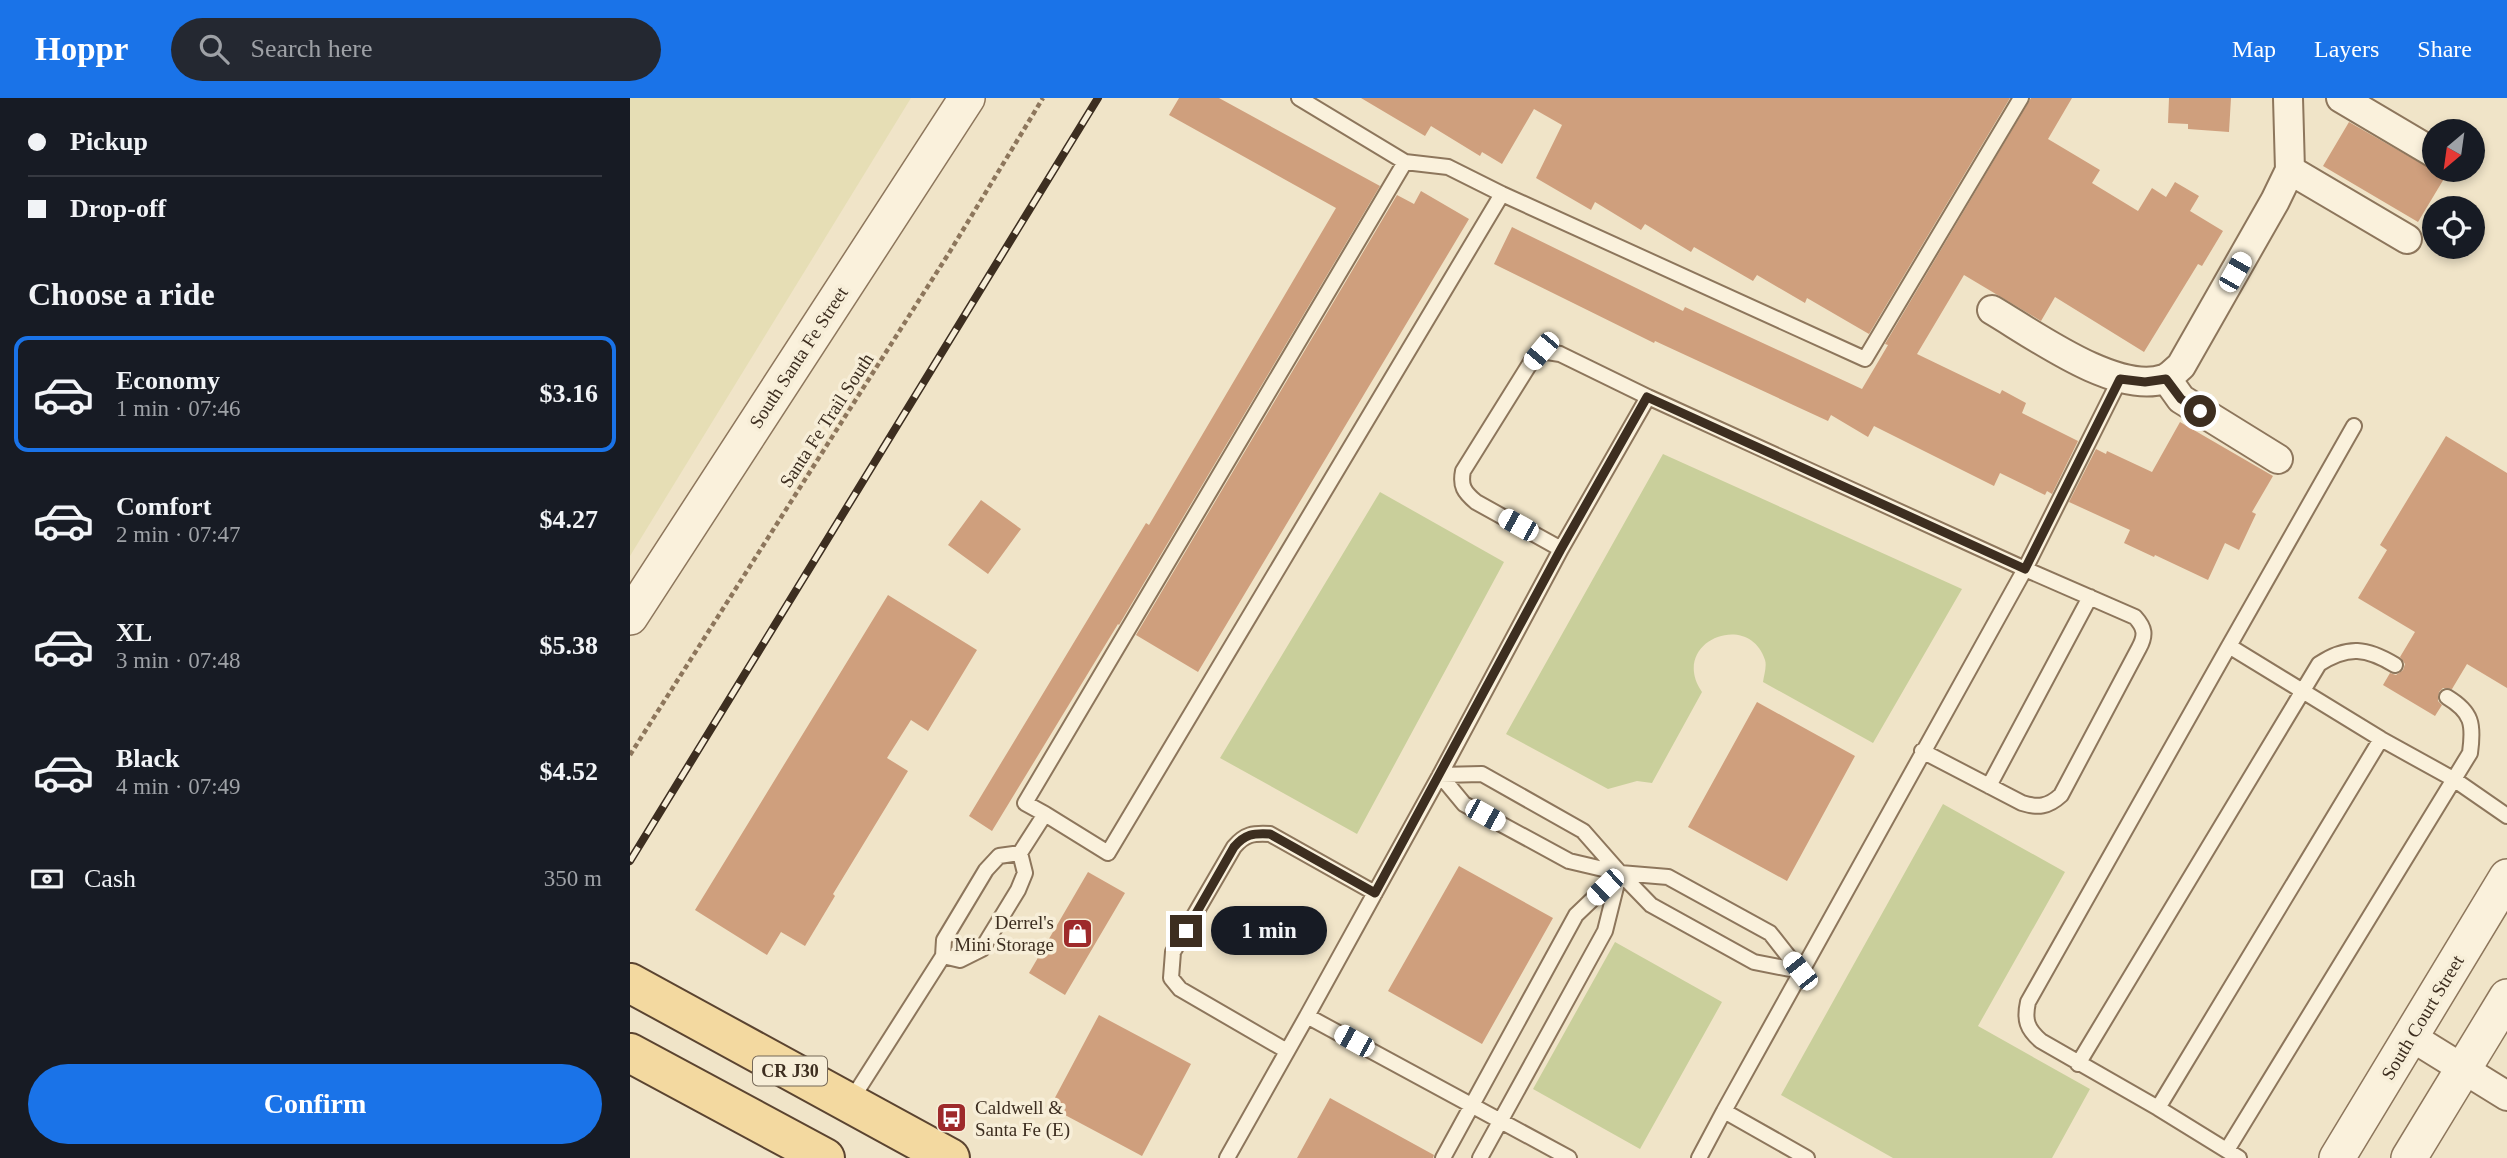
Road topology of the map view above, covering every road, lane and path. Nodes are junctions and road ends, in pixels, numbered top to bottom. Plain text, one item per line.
1 (967, 98) edge
2 (1043, 98) edge
3 (1299, 98) edge
4 (2021, 98) edge
5 (2288, 98) edge
6 (2341, 98) edge
7 (2422, 146) edge
8 (1405, 162) junction
9 (2290, 170) junction
10 (1502, 194) junction
11 (2407, 239) dead end
12 (1992, 310) dead end
13 (2120, 379) junction
14 (2166, 379) junction
15 (1647, 397) junction
16 (2354, 426) dead end
17 (2278, 460) dead end
18 (1561, 549) junction
19 (2025, 569) junction
20 (2090, 597) junction
21 (630, 617) edge
22 (2229, 646) junction
23 (2395, 665) dead end
24 (2302, 690) junction
25 (2446, 697) dead end
26 (2381, 739) junction
27 (1922, 751) junction
28 (630, 755) edge
29 (1440, 775) junction
30 (2455, 780) junction
31 (1989, 786) junction
32 (1045, 814) junction
33 (2507, 816) edge
34 (1020, 853) junction
35 (1619, 873) junction
36 (2507, 877) edge
37 (1375, 893) junction
38 (943, 956) junction
39 (1800, 971) junction
40 (630, 983) edge
41 (2507, 997) edge
42 (1307, 1016) junction
43 (2410, 1036) junction
44 (1287, 1051) junction
45 (630, 1053) edge
46 (2078, 1064) junction
47 (2463, 1070) junction
48 (2507, 1096) edge
49 (849, 1104) junction
50 (1472, 1104) junction
51 (2158, 1108) junction
52 (1724, 1111) junction
53 (1500, 1121) junction
54 (2233, 1154) edge
55 (825, 1158) edge
56 (950, 1158) edge
57 (1227, 1158) edge
58 (1443, 1158) edge
59 (1480, 1158) edge
60 (1569, 1158) edge
61 (1699, 1158) edge
62 (1807, 1158) edge
63 (2337, 1158) edge
64 (2409, 1158) edge

1 - 21 street, South Santa Fe Street
2 - 28 path, Santa Fe Trail South
3 - 8 lane
4 - 10 lane
5 - 9 street
6 - 7 street
8 - 10 lane
8 - 32 lane
9 - 11 street
9 - 14 street
10 - 32 lane
12 - 13 street
13 - 14 street
13 - 19 lane
14 - 17 street
15 - 18 lane
15 - 18 lane
15 - 19 lane
16 - 22 lane
18 - 29 lane
19 - 20 lane
19 - 27 lane
20 - 31 lane
20 - 31 lane
22 - 24 lane
22 - 46 lane
23 - 24 lane
24 - 26 lane
24 - 46 lane
25 - 30 lane
26 - 30 lane
26 - 51 lane
27 - 31 lane
27 - 39 lane
29 - 35 lane
29 - 35 lane
29 - 37 lane
30 - 33 lane
30 - 54 lane
32 - 34 lane
34 - 38 lane
34 - 38 lane
35 - 39 lane
35 - 39 lane
35 - 50 lane
35 - 53 lane
36 - 43 street, South Court Street
37 - 42 lane
37 - 44 lane
38 - 49 lane
39 - 52 lane
40 - 49 main road, CR J30
41 - 47 street
42 - 44 lane
42 - 50 lane
43 - 47 street
43 - 63 street, South Court Street
44 - 57 lane
45 - 55 main road
46 - 51 lane
47 - 48 street
47 - 64 street
49 - 56 main road, CR J30
50 - 53 lane
50 - 58 lane
51 - 54 lane
52 - 61 lane
52 - 62 lane
53 - 59 lane
53 - 60 lane

